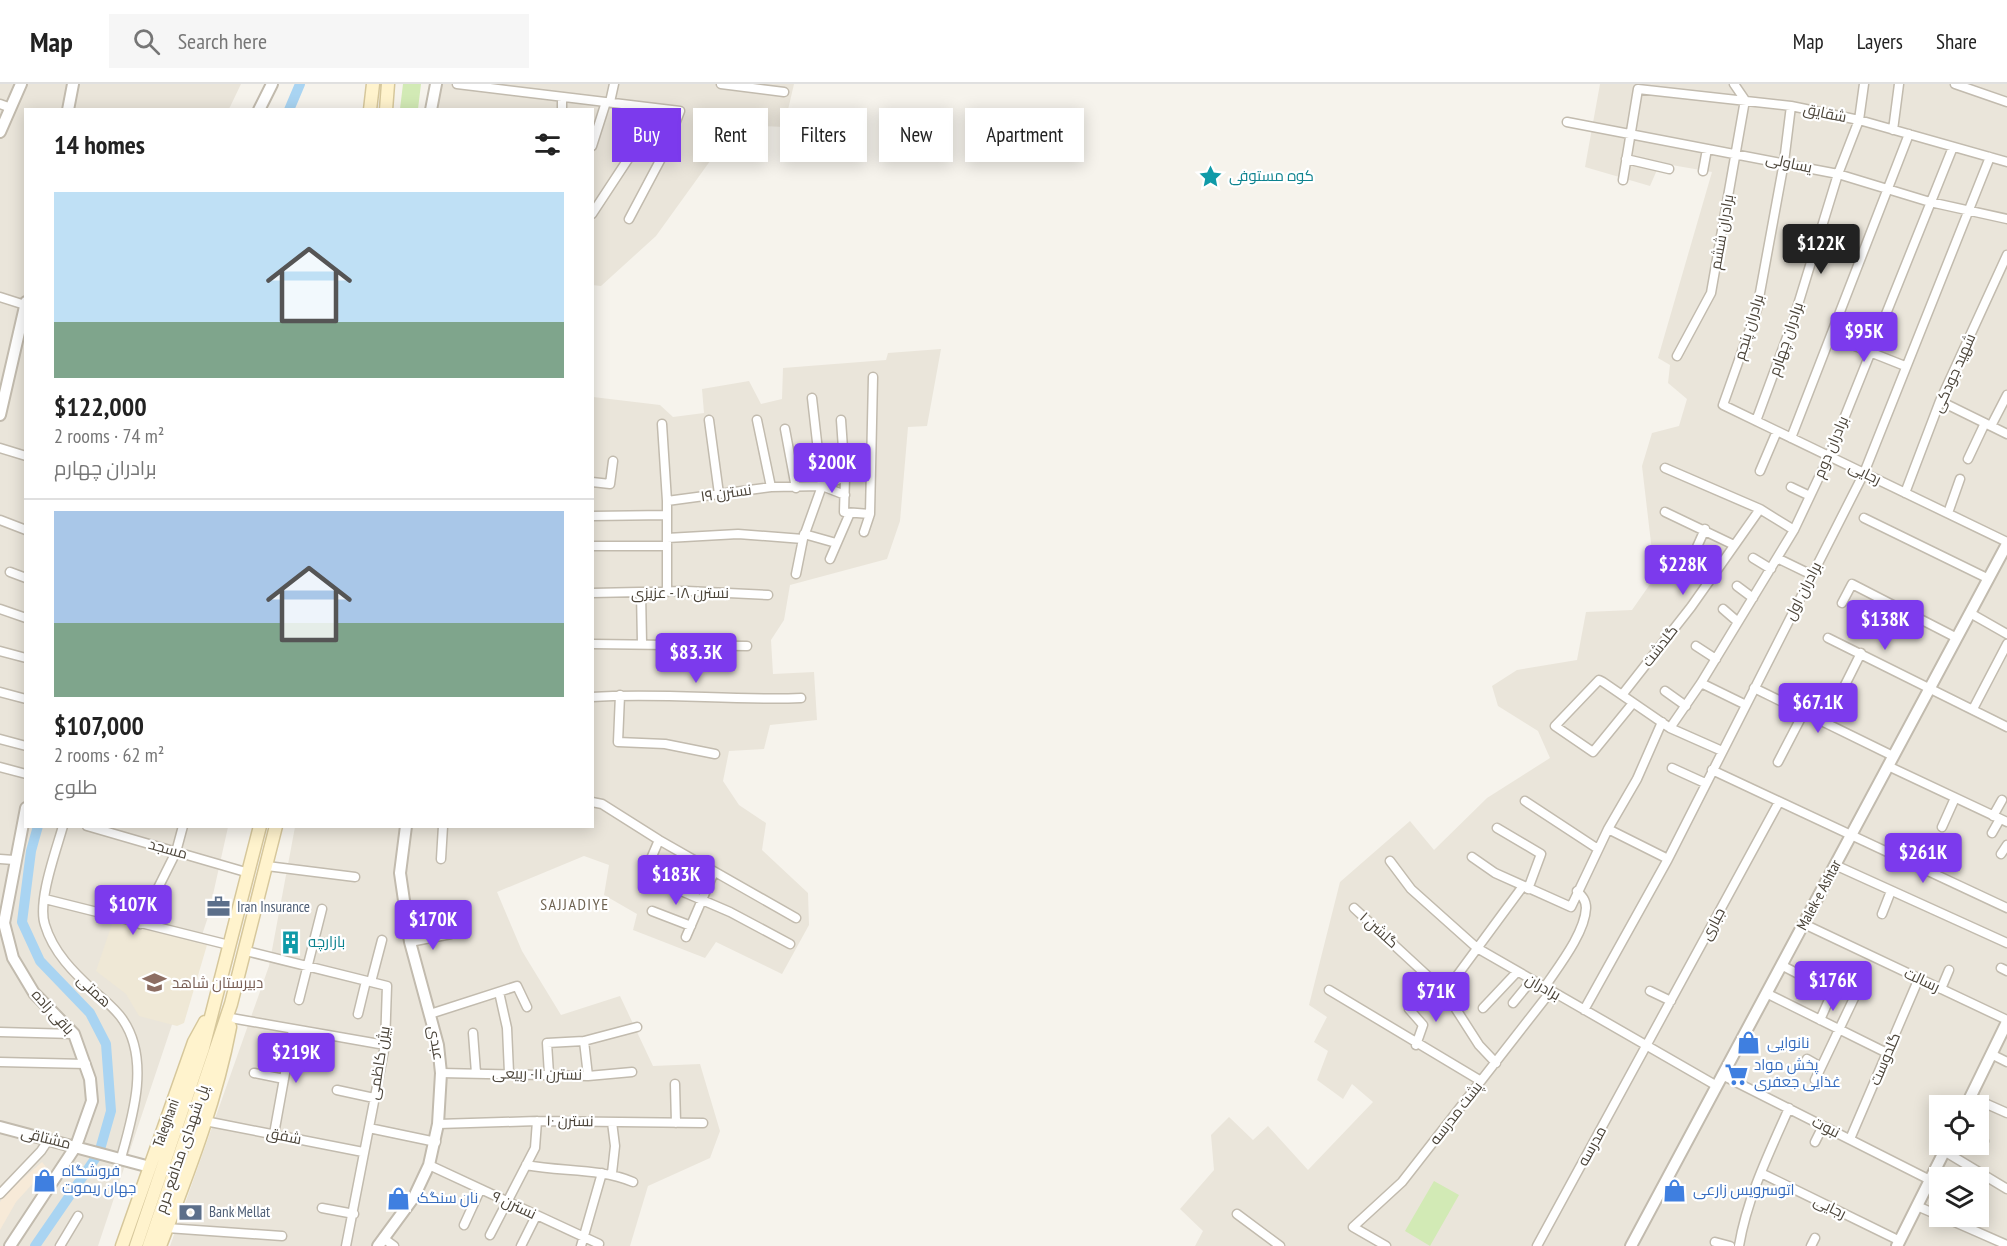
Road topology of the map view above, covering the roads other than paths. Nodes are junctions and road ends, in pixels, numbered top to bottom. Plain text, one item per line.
1 (21, 84) edge
2 (73, 84) edge
3 (272, 84) edge
4 (373, 84) edge
5 (388, 84) edge
6 (436, 84) edge
7 (457, 84) edge
8 (515, 84) edge
9 (614, 84) edge
10 (721, 84) edge
11 (1734, 84) edge
12 (1864, 84) edge
13 (1899, 84) edge
14 (1955, 84) edge
15 (523, 92) junction
16 (784, 92) dead end
17 (562, 97) junction
18 (1745, 100) junction
19 (608, 102) junction
20 (2007, 102) edge
21 (5, 106) edge
22 (1791, 106) junction
23 (646, 107) junction
24 (68, 108) edge
25 (260, 108) edge
26 (370, 108) edge
27 (386, 108) edge
28 (431, 108) edge
29 (562, 108) edge
30 (1859, 120) junction
31 (1567, 122) dead end
32 (1893, 130) junction
33 (0, 132) edge
34 (1909, 134) junction
35 (1629, 136) junction
36 (594, 140) edge
37 (1953, 147) junction
38 (1707, 149) junction
39 (1735, 153) junction
40 (1990, 157) junction
41 (1626, 159) junction
42 (1784, 162) junction
43 (2007, 162) edge
44 (1669, 169) dead end
45 (1703, 171) dead end
46 (1838, 174) junction
47 (1623, 180) dead end
48 (1888, 187) junction
49 (1930, 202) junction
50 (594, 211) edge
51 (1968, 211) junction
52 (629, 219) dead end
53 (2007, 219) edge
54 (2007, 255) edge
55 (0, 297) edge
56 (24, 304) edge
57 (24, 314) edge
58 (1832, 337) junction
59 (21, 342) edge
60 (1871, 352) junction
61 (1677, 356) dead end
62 (1905, 366) junction
63 (873, 377) dead end
64 (2007, 395) edge
65 (812, 398) dead end
66 (1940, 401) junction
67 (1723, 405) joint
68 (0, 415) edge
69 (709, 420) dead end
70 (757, 420) dead end
71 (841, 420) dead end
72 (1756, 421) junction
73 (662, 424) dead end
74 (1988, 425) junction
75 (785, 429) dead end
76 (1777, 431) junction
77 (2007, 434) edge
78 (1791, 438) junction
79 (0, 448) edge
80 (24, 455) edge
81 (1829, 456) junction
82 (1968, 459) dead end
83 (613, 461) dead end
84 (1665, 468) dead end
85 (1760, 471) dead end
86 (1864, 473) junction
87 (845, 477) junction
88 (1960, 479) dead end
89 (594, 482) edge
90 (822, 486) junction
91 (771, 487) junction
92 (1791, 487) dead end
93 (796, 488) junction
94 (1905, 493) junction
95 (719, 494) junction
96 (845, 495) junction
97 (1810, 496) junction
98 (667, 501) junction
99 (1760, 509) junction
100 (1665, 512) dead end
101 (850, 513) junction
102 (1948, 513) junction
103 (870, 514) junction
104 (667, 515) junction
105 (594, 516) edge
106 (1864, 518) dead end
107 (0, 520) edge
108 (24, 529) edge
109 (1706, 530) junction
110 (1794, 530) junction
111 (864, 532) dead end
112 (803, 536) junction
113 (667, 542) junction
114 (836, 543) junction
115 (2007, 543) edge
116 (1734, 545) junction
117 (594, 546) edge
118 (1696, 547) dead end
119 (1753, 558) dead end
120 (1778, 558) junction
121 (830, 559) dead end
122 (1771, 569) junction
123 (10, 572) dead end
124 (796, 574) dead end
125 (1812, 574) junction
126 (24, 577) edge
127 (1989, 579) junction
128 (1737, 586) dead end
129 (641, 592) junction
130 (667, 592) junction
131 (594, 593) edge
132 (768, 595) dead end
133 (1753, 598) junction
134 (1842, 603) dead end
135 (0, 609) edge
136 (1723, 609) dead end
137 (1970, 613) junction
138 (24, 617) edge
139 (1738, 622) junction
140 (2007, 634) edge
141 (1828, 638) dead end
142 (1957, 638) junction
143 (642, 643) junction
144 (594, 644) edge
145 (2007, 644) edge
146 (747, 646) dead end
147 (1696, 646) dead end
148 (0, 651) edge
149 (1861, 654) junction
150 (24, 657) edge
151 (1716, 659) junction
152 (1701, 683) junction
153 (1930, 687) junction
154 (1754, 688) junction
155 (1665, 691) dead end
156 (0, 692) edge
157 (620, 695) junction
158 (1622, 695) junction
159 (594, 697) edge
160 (1839, 697) dead end
161 (24, 698) edge
162 (801, 698) dead end
163 (1633, 703) junction
164 (1746, 705) junction
165 (1686, 706) junction
166 (1973, 709) junction
167 (1804, 712) junction
168 (1662, 722) junction
169 (2007, 727) edge
170 (1670, 728) junction
171 (0, 739) edge
172 (24, 745) edge
173 (1722, 751) junction
174 (715, 754) dead end
175 (1891, 761) junction
176 (1778, 762) dead end
177 (0, 767) edge
178 (1672, 768) dead end
179 (1712, 770) junction
180 (24, 773) edge
181 (1705, 783) junction
182 (1955, 798) junction
183 (2002, 800) dead end
184 (1525, 801) dead end
185 (594, 802) edge
186 (1779, 802) junction
187 (24, 817) edge
188 (2000, 819) edge
189 (1941, 827) dead end
190 (63, 828) edge
191 (94, 828) edge
192 (182, 828) edge
193 (260, 828) edge
194 (276, 828) edge
195 (406, 828) edge
196 (444, 828) edge
197 (1497, 828) dead end
198 (1608, 829) junction
199 (1992, 833) dead end
200 (1851, 836) junction
201 (659, 840) junction
202 (1927, 844) dead end
203 (2007, 845) edge
204 (1598, 849) junction
205 (176, 852) junction
206 (2001, 854) dead end
207 (1472, 857) dead end
208 (0, 859) edge
209 (441, 859) dead end
210 (1668, 859) junction
211 (14, 860) junction
212 (1390, 861) dead end
213 (1835, 865) junction
214 (267, 866) junction
215 (1917, 867) junction
216 (714, 872) junction
217 (249, 873) junction
218 (355, 877) dead end
219 (1525, 887) junction
220 (1577, 891) junction
221 (1891, 891) junction
222 (45, 899) junction
223 (702, 900) junction
224 (1354, 908) dead end
225 (2007, 908) edge
226 (322, 909) dead end
227 (652, 911) dead end
228 (1881, 914) dead end
229 (796, 918) dead end
230 (2, 923) edge
231 (140, 924) junction
232 (1804, 924) junction
233 (691, 926) junction
234 (451, 934) dead end
235 (686, 937) dead end
236 (382, 940) dead end
237 (410, 942) junction
238 (2007, 943) edge
239 (790, 944) dead end
240 (229, 945) junction
241 (1477, 948) junction
242 (246, 951) junction
243 (1781, 965) junction
244 (308, 966) junction
245 (1949, 970) dead end
246 (1517, 972) junction
247 (1919, 978) junction
248 (1531, 981) junction
249 (1812, 981) dead end
250 (368, 982) junction
251 (1941, 989) junction
252 (1329, 990) dead end
253 (1548, 990) junction
254 (1650, 990) dead end
255 (499, 992) junction
256 (1444, 992) junction
257 (1766, 993) junction
258 (1855, 996) dead end
259 (299, 1000) dead end
260 (1671, 1001) junction
261 (215, 1002) junction
262 (1828, 1002) dead end
263 (1513, 1003) dead end
264 (231, 1004) junction
265 (527, 1007) dead end
266 (1483, 1008) dead end
267 (1409, 1009) dead end
268 (1584, 1010) junction
269 (358, 1014) dead end
270 (430, 1014) junction
271 (231, 1018) junction
272 (1820, 1020) junction
273 (2007, 1021) edge
274 (637, 1027) dead end
275 (293, 1029) junction
276 (1839, 1030) junction
277 (0, 1032) edge
278 (473, 1033) dead end
279 (74, 1034) junction
280 (584, 1041) junction
281 (1416, 1044) junction
282 (385, 1045) junction
283 (1647, 1046) junction
284 (209, 1050) junction
285 (1887, 1053) junction
286 (1991, 1054) junction
287 (1807, 1059) dead end
288 (0, 1062) edge
289 (2007, 1062) edge
290 (1496, 1063) junction
291 (86, 1064) junction
292 (1821, 1068) junction
293 (632, 1072) dead end
294 (254, 1073) dead end
295 (441, 1073) junction
296 (477, 1073) junction
297 (508, 1073) junction
298 (549, 1074) junction
299 (1722, 1075) junction
300 (588, 1076) junction
301 (284, 1078) junction
302 (1815, 1080) dead end
303 (1481, 1081) junction
304 (675, 1084) dead end
305 (1717, 1086) junction
306 (337, 1090) dead end
307 (1972, 1095) edge
308 (374, 1098) junction
309 (1989, 1107) edge
310 (1789, 1108) junction
311 (2007, 1113) edge
312 (537, 1121) junction
313 (205, 1122) junction
314 (612, 1122) junction
315 (676, 1123) junction
316 (703, 1123) dead end
317 (438, 1124) junction
318 (1823, 1126) junction
319 (0, 1127) edge
320 (369, 1128) junction
321 (274, 1134) junction
322 (49, 1139) junction
323 (1850, 1139) junction
324 (436, 1142) junction
325 (1815, 1142) dead end
326 (76, 1146) junction
327 (363, 1152) junction
328 (1957, 1155) edge
329 (117, 1157) junction
330 (429, 1165) junction
331 (526, 1165) junction
332 (150, 1167) junction
333 (602, 1173) junction
334 (612, 1173) junction
335 (1761, 1173) junction
336 (1929, 1179) edge
337 (633, 1182) dead end
338 (1929, 1182) edge
339 (2007, 1188) edge
340 (480, 1190) junction
341 (0, 1194) edge
342 (508, 1203) junction
343 (1917, 1206) junction
344 (322, 1208) dead end
345 (1929, 1211) edge
346 (354, 1214) junction
347 (1237, 1214) dead end
348 (78, 1215) dead end
349 (536, 1216) junction
350 (464, 1225) dead end
351 (1965, 1227) edge
352 (167, 1228) junction
353 (490, 1235) dead end
354 (282, 1236) dead end
355 (585, 1236) junction
356 (380, 1242) edge
357 (1715, 1242) dead end
358 (1899, 1243) edge
359 (599, 1244) dead end
360 (2007, 1245) edge
361 (10, 1246) edge
362 (60, 1246) edge
363 (122, 1246) edge
364 (136, 1246) edge
365 (149, 1246) edge
366 (160, 1246) edge
367 (346, 1246) edge
368 (394, 1246) edge
369 (521, 1246) edge
370 (581, 1246) edge
371 (1280, 1246) edge
372 (1386, 1246) edge
373 (1537, 1246) edge
374 (1631, 1246) edge
375 (1730, 1246) edge
376 (1739, 1246) edge

1 - 21 street
2 - 24 street
3 - 25 street
4 - 26 main road
5 - 27 main road
6 - 28 street
7 - 15 street
8 - 15 street
9 - 19 street
10 - 16 street
11 - 18 street
12 - 30 street, برادران چهارم
13 - 32 street
14 - 20 street
15 - 17 street
17 - 19 street
17 - 29 street
18 - 22 street, شقایق
18 - 35 street, شقایق
18 - 39 street, برادران ششم
19 - 23 street
19 - 36 street
21 - 33 street
22 - 30 street, شقایق
22 - 42 street, برادران پنجم
23 - 50 street
23 - 52 street
30 - 32 street, شقایق
30 - 46 street, برادران چهارم
31 - 35 street, یساولی
32 - 34 street, شقایق
34 - 37 street, شقایق
34 - 48 street
35 - 38 street, یساولی
35 - 41 street
37 - 40 street, شقایق
37 - 49 street, برادران دوم
38 - 39 street, یساولی
38 - 45 street
39 - 42 street, یساولی
39 - 61 street, برادران ششم
40 - 43 street, شقایق
40 - 51 street, برادران اول
41 - 44 street
41 - 47 street
42 - 46 street, یساولی
42 - 67 street, برادران پنجم
46 - 48 street, یساولی
46 - 72 street, برادران چهارم
48 - 49 street, یساولی
48 - 58 street
49 - 51 street, یساولی
49 - 60 street, برادران دوم
51 - 53 street, یساولی
51 - 62 street, برادران اول
54 - 66 street, شهید جودکی
55 - 56 street
57 - 59 street
58 - 60 street
58 - 78 street
59 - 68 street
60 - 62 street
60 - 81 street, برادران دوم
62 - 86 street, برادران اول
63 - 103 street
64 - 74 street
65 - 90 street
66 - 74 street
66 - 94 street, شهید جودکی
67 - 72 street, رجایی
69 - 95 street
70 - 91 street
71 - 87 street
72 - 76 street, رجایی
73 - 98 street
74 - 77 street
74 - 82 street
75 - 93 street
76 - 78 street, رجایی
76 - 85 street
78 - 81 street, رجایی
79 - 80 street
81 - 86 street, رجایی
81 - 97 street, برادران دوم
83 - 89 street
84 - 99 street
86 - 94 street, رجایی
86 - 125 street, برادران اول
87 - 90 street, نسترن ۱۹
87 - 96 street
88 - 102 street
90 - 93 street, نسترن ۱۹
90 - 96 street, نسترن ۱۹
90 - 112 street
91 - 93 street, نسترن ۱۹
91 - 95 street, نسترن ۱۹
92 - 97 street
94 - 102 street, رجایی
95 - 98 street, نسترن ۱۹
96 - 101 street
97 - 110 street, برادران دوم
98 - 104 street
99 - 110 street
99 - 116 street, گلدشت
100 - 109 street
101 - 103 street
101 - 114 street
102 - 115 street, رجایی
103 - 111 street
104 - 105 street
104 - 113 street
106 - 127 street
107 - 108 street
109 - 116 street
109 - 118 street
110 - 120 street, برادران دوم
112 - 113 street
112 - 114 street
112 - 124 street
113 - 117 street
113 - 130 street
114 - 121 street
115 - 127 street, Malek-e Ashtar
116 - 158 street, گلدشت
119 - 122 street
120 - 122 street, برادران دوم
120 - 125 street
122 - 133 street, برادران دوم
123 - 126 street
125 - 154 street, برادران اول
127 - 137 street, Malek-e Ashtar
128 - 133 street
129 - 130 street, نسترن ۱۸ - عزیزی
129 - 131 street, نسترن ۱۸ - عزیزی
129 - 143 street
130 - 132 street, نسترن ۱۸ - عزیزی
133 - 139 street, برادران دوم
134 - 142 street
135 - 138 street
136 - 139 street
137 - 140 street
137 - 142 street, Malek-e Ashtar
139 - 151 street, برادران دوم
141 - 149 street
142 - 153 street, Malek-e Ashtar
143 - 144 street
143 - 146 street
145 - 166 street
147 - 151 street
148 - 150 street
149 - 153 street
149 - 160 street
151 - 152 street, برادران دوم
152 - 164 street
152 - 165 street, برادران دوم
153 - 166 street
153 - 175 street, Malek-e Ashtar
154 - 164 street, برادران اول
154 - 167 street
155 - 165 street
156 - 161 street
157 - 159 street
157 - 162 street
157 - 174 street
158 - 163 street
158 - 163 street
163 - 168 street
164 - 173 street, برادران اول
165 - 170 street, برادران دوم
166 - 169 street
167 - 175 street
167 - 176 street
168 - 170 street
168 - 198 street
170 - 173 street
171 - 172 street
173 - 179 street, برادران اول
175 - 182 street
175 - 200 street, Malek-e Ashtar
177 - 180 street
178 - 181 street
179 - 181 street, برادران اول
179 - 186 street
181 - 210 street, برادران اول
182 - 188 street
182 - 189 street
183 - 188 street
184 - 204 street
185 - 201 street
186 - 200 street
186 - 260 street, جباری
187 - 211 street, باقی زاده
188 - 199 street
190 - 222 street, همتی
191 - 205 street, مسجد
192 - 205 street
193 - 217 main road
194 - 214 main road
195 - 237 street, عبدی
196 - 209 street
197 - 219 street
198 - 204 street
198 - 210 street
200 - 213 street, Malek-e Ashtar
200 - 215 street
201 - 216 street
201 - 223 street
202 - 215 street
203 - 206 street
204 - 220 street
205 - 217 street, مسجد
205 - 231 street
207 - 219 street
208 - 211 street
210 - 268 street, برادران اول
211 - 230 street, باقی زاده
212 - 241 street, برادران
213 - 221 street
213 - 232 street, Malek-e Ashtar
214 - 218 street
214 - 242 main road
215 - 225 street
216 - 223 street
216 - 229 street
217 - 240 main road
219 - 220 street
219 - 241 street
220 - 253 street
221 - 228 street
221 - 238 street
222 - 231 street
222 - 329 street, همتی
223 - 233 street
223 - 239 street
224 - 256 street, گلشن ۱
226 - 244 street
227 - 233 street
230 - 279 street, باقی زاده
231 - 240 street
232 - 243 street, Malek-e Ashtar
232 - 247 street, رسالت
233 - 235 street
234 - 237 street
236 - 250 street
237 - 270 street, عبدی
240 - 261 main road
241 - 246 street, برادران
241 - 256 street
242 - 244 street
242 - 264 main road
243 - 249 street
243 - 257 street, Malek-e Ashtar
244 - 250 street
244 - 259 street
245 - 251 street
246 - 248 street, برادران
246 - 266 street
247 - 251 street, رسالت
247 - 285 street, گلدوست
248 - 253 street, برادران
248 - 263 street
250 - 269 street
250 - 282 street, بیژن کاظمی
251 - 273 street, رسالت
252 - 281 street
253 - 268 street, برادران
253 - 290 street, پشت مدرسه
254 - 260 street
255 - 265 street
255 - 270 street
255 - 297 street
256 - 290 street, گلشن ۱
257 - 272 street
257 - 299 street, Malek-e Ashtar
258 - 276 street
260 - 283 street, جباری
261 - 284 main road
261 - 332 main road, Taleghani
262 - 272 street
264 - 271 main road
264 - 284 main road
267 - 281 street
268 - 283 street, برادران
270 - 295 street, عبدی
271 - 275 street
271 - 313 main road
272 - 276 street
273 - 286 street
274 - 280 street
275 - 282 street
275 - 301 street
276 - 285 street
276 - 292 street
277 - 279 street
278 - 296 street
279 - 291 street, باقی زاده
280 - 298 street
280 - 300 street
281 - 303 street
282 - 308 street, بیژن کاظمی
283 - 305 street, برادران
283 - 373 street, مدرسه
284 - 364 main road, پل شهدای مدافع حرم
284 - 365 main road, پل شهدای مدافع حرم
285 - 323 street, گلدوست
286 - 289 street
286 - 307 street
287 - 292 street
288 - 291 street
290 - 303 street, پشت مدرسه
291 - 326 street, باقی زاده
292 - 302 street
293 - 300 street, نسترن ۱۱- ربیعی
294 - 301 street
295 - 296 street, نسترن ۱۱- ربیعی
295 - 317 street, عبدی
296 - 297 street, نسترن ۱۱- ربیعی
297 - 298 street, نسترن ۱۱- ربیعی
298 - 300 street, نسترن ۱۱- ربیعی
299 - 305 street, Malek-e Ashtar
299 - 310 street, نبوت
301 - 321 street
303 - 372 street, پشت مدرسه
304 - 315 street
305 - 374 street, Malek-e Ashtar
306 - 308 street
308 - 320 street, بیژن کاظمی
309 - 311 street
310 - 318 street, نبوت
310 - 335 street
312 - 314 street, نسترن ۱۰
312 - 317 street, نسترن ۱۰
312 - 331 street
313 - 321 street, شفق
313 - 352 main road
314 - 315 street, نسترن ۱۰
314 - 334 street
315 - 316 street, نسترن ۱۰
317 - 324 street, عبدی
318 - 323 street, نبوت
318 - 325 street
319 - 322 street, مشتاقی
320 - 324 street
320 - 327 street, بیژن کاظمی
321 - 327 street, شفق
322 - 326 street, مشتاقی
322 - 341 street
323 - 336 street, نبوت
324 - 330 street, عبدی
326 - 329 street, مشتاقی
326 - 361 street, باقی زاده
327 - 346 street, بیژن کاظمی
328 - 339 street
329 - 332 street, مشتاقی
330 - 340 street, نسترن ۹
330 - 356 street, عبدی
331 - 333 street
331 - 342 street
332 - 363 main road, Taleghani
333 - 334 street
333 - 355 street
334 - 337 street
335 - 358 street, رجایی
335 - 376 street
338 - 343 street
340 - 342 street, نسترن ۹
340 - 350 street
342 - 349 street, نسترن ۹
342 - 353 street
343 - 345 street
343 - 358 street
344 - 346 street
346 - 367 street, بیژن کاظمی
347 - 371 street
348 - 362 street
349 - 355 street, نسترن ۹
349 - 369 street
351 - 360 street
352 - 354 street
352 - 366 main road
355 - 359 street, نسترن ۹
355 - 370 street
356 - 368 street
357 - 375 street

